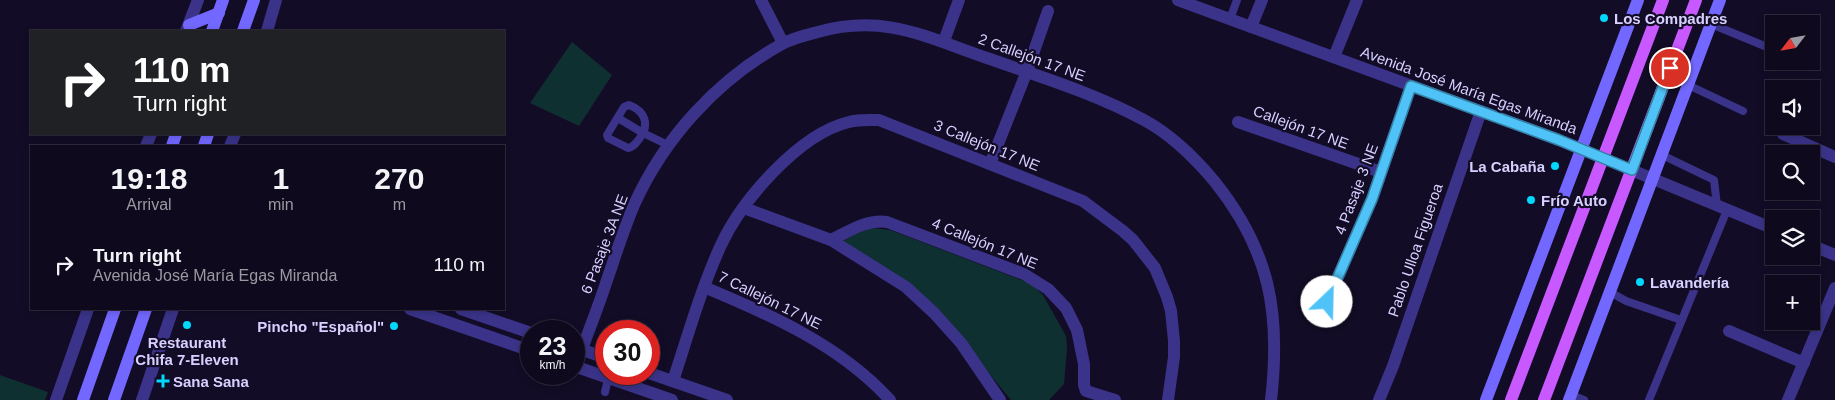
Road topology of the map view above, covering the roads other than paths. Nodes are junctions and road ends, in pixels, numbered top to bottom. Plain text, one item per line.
1 (198, 0) edge
2 (223, 0) edge
3 (254, 0) edge
4 (276, 0) edge
5 (761, 0) edge
6 (959, 0) edge
7 (1178, 0) edge
8 (1238, 0) edge
9 (1262, 0) edge
10 (1357, 0) edge
11 (1638, 0) edge
12 (1663, 0) edge
13 (1696, 0) edge
14 (1720, 0) edge
15 (1048, 11) dead end
16 (219, 13) junction
17 (1230, 19) junction
18 (1711, 24) junction
19 (845, 26) joint
20 (1251, 27) junction
21 (187, 28) edge
22 (212, 30) edge
23 (243, 30) edge
24 (267, 30) edge
25 (944, 41) junction
26 (783, 43) junction
27 (1765, 46) edge
28 (1334, 57) junction
29 (1027, 71) junction
30 (1688, 85) junction
31 (1411, 86) junction
32 (1743, 110) dead end
33 (1481, 111) junction
34 (618, 118) junction
35 (1238, 122) dead end
36 (644, 133) junction
37 (1785, 135) edge
38 (668, 145) junction
39 (1582, 149) junction
40 (1662, 155) junction
41 (1835, 157) edge
42 (1604, 158) junction
43 (990, 164) junction
44 (1632, 170) junction
45 (1381, 172) junction
46 (1653, 179) junction
47 (744, 208) junction
48 (1722, 208) junction
49 (1765, 225) edge
50 (830, 240) junction
51 (1820, 249) edge
52 (1835, 255) edge
53 (704, 287) junction
54 (1835, 288) edge
55 (1610, 292) junction
56 (1327, 302) dead end
57 (88, 310) edge
58 (115, 310) edge
59 (146, 310) edge
60 (173, 310) edge
61 (413, 310) edge
62 (464, 310) edge
63 (1681, 320) junction
64 (520, 329) edge
65 (585, 331) edge
66 (1728, 331) dead end
67 (520, 347) edge
68 (1804, 363) junction
69 (660, 377) edge
70 (673, 381) junction
71 (607, 385) edge
72 (626, 385) edge
73 (605, 392) dead end
74 (1570, 398) edge
75 (56, 400) edge
76 (83, 400) edge
77 (114, 400) edge
78 (142, 400) edge
79 (672, 400) edge
80 (727, 400) edge
81 (890, 400) edge
82 (1000, 400) edge
83 (1115, 400) edge
84 (1168, 400) edge
85 (1271, 400) edge
86 (1379, 400) edge
87 (1486, 400) edge
88 (1511, 400) edge
89 (1544, 400) edge
90 (1584, 400) edge
91 (1649, 400) edge
92 (1788, 400) edge

1 - 21 street
2 - 16 main road
3 - 23 main road
4 - 24 street
5 - 26 street
6 - 25 street
7 - 17 street, Avenida José María Egas Miranda
8 - 17 lane
9 - 20 street
10 - 28 street
11 - 39 main road
12 - 42 main road
13 - 44 main road
14 - 18 main road
15 - 29 street
16 - 21 main road
16 - 22 main road
17 - 20 street, Avenida José María Egas Miranda
18 - 27 lane
18 - 30 main road
19 - 25 street, 2 Callejón 17 NE
19 - 26 street, 6 Pasaje 3A NE
20 - 28 street, Avenida José María Egas Miranda
25 - 29 street, 2 Callejón 17 NE
26 - 38 street, 6 Pasaje 3A NE
28 - 31 street, Avenida José María Egas Miranda
29 - 43 street
29 - 85 street, 2 Callejón 17 NE
30 - 32 lane
30 - 40 main road
31 - 33 street, Avenida José María Egas Miranda
31 - 45 street, 4 Pasaje 3 NE
33 - 39 street, Avenida José María Egas Miranda
33 - 86 street, Pablo Ulloa Figueroa
34 - 36 lane
34 - 36 lane
34 - 36 lane
35 - 45 street, Callejón 17 NE
36 - 38 lane
37 - 41 street
38 - 65 street, 6 Pasaje 3A NE
39 - 42 street, Avenida José María Egas Miranda
39 - 87 main road
40 - 46 main road
40 - 48 lane
42 - 44 street, Avenida José María Egas Miranda
42 - 88 main road
43 - 47 street, 3 Callejón 17 NE
43 - 84 street, 3 Callejón 17 NE
44 - 46 street, Avenida José María Egas Miranda
44 - 89 main road
45 - 56 street, 4 Pasaje 3 NE
46 - 48 street, Avenida José María Egas Miranda
46 - 55 main road
47 - 50 street
47 - 53 street
48 - 49 street, Avenida José María Egas Miranda
48 - 63 lane
50 - 82 street
50 - 83 street, 4 Callejón 17 NE
51 - 52 street
53 - 70 street
53 - 81 street, 7 Callejón 17 NE
54 - 68 street
55 - 63 lane
55 - 74 main road
57 - 75 street
58 - 76 main road
59 - 77 main road
60 - 78 street
61 - 67 street
62 - 64 street
63 - 91 lane
66 - 68 street
68 - 92 street
69 - 70 street
70 - 80 street
71 - 73 lane
72 - 79 street
74 - 90 lane

